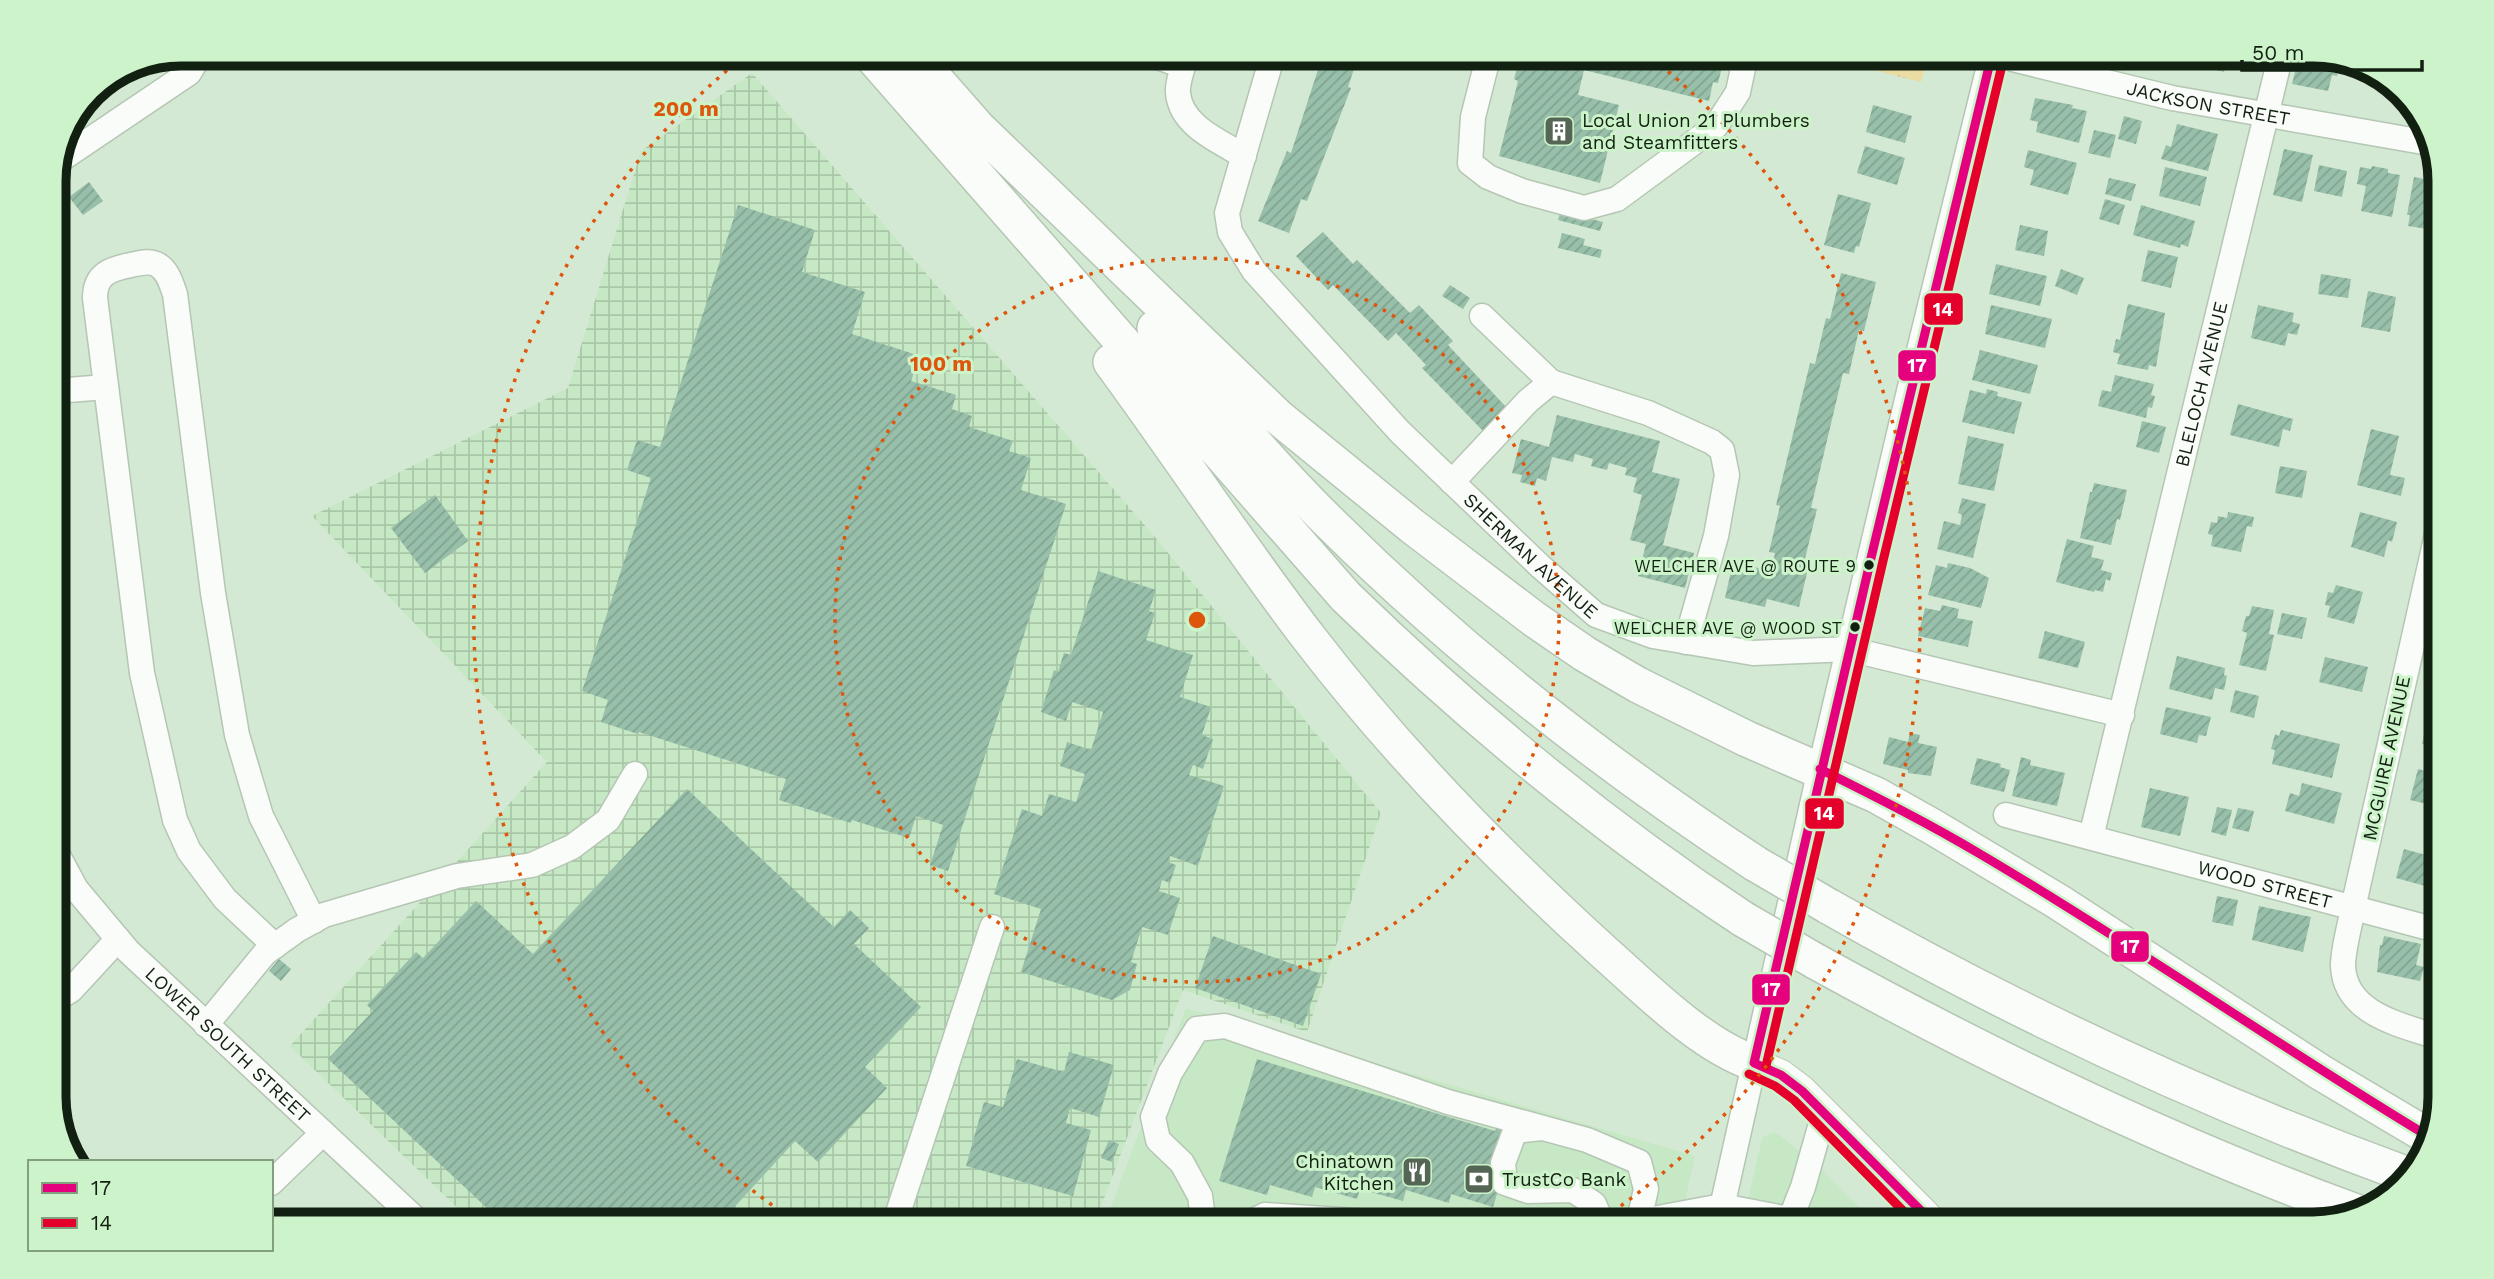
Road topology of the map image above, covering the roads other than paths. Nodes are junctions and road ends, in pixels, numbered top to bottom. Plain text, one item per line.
1 (194, 66) edge
2 (884, 66) edge
3 (920, 66) edge
4 (1183, 66) edge
5 (1270, 66) edge
6 (1486, 66) edge
7 (1743, 66) edge
8 (1989, 66) edge
9 (2041, 66) edge
10 (2278, 66) edge
11 (2265, 115) junction
12 (965, 138) junction
13 (2420, 141) edge
14 (70, 154) edge
15 (1244, 156) junction
16 (1482, 316) dead end
17 (1552, 382) junction
18 (106, 387) junction
19 (67, 390) edge
20 (1452, 482) junction
21 (2427, 613) edge
22 (1686, 642) junction
23 (1849, 649) junction
24 (2122, 716) junction
25 (1820, 769) junction
26 (635, 774) dead end
27 (2006, 815) dead end
28 (2091, 838) junction
29 (67, 872) edge
30 (2354, 908) junction
31 (314, 921) junction
32 (992, 927) dead end
33 (2428, 928) edge
34 (118, 939) junction
35 (275, 946) junction
36 (67, 992) edge
37 (206, 1025) junction
38 (2428, 1033) edge
39 (1754, 1063) junction
40 (1824, 1113) junction
41 (1546, 1128) junction
42 (2422, 1132) edge
43 (323, 1133) junction
44 (2400, 1172) edge
45 (273, 1181) edge
46 (2346, 1208) edge
47 (408, 1212) edge
48 (898, 1212) edge
49 (1202, 1212) edge
50 (1597, 1212) edge
51 (1637, 1212) edge
52 (1721, 1212) edge
53 (1795, 1212) edge
54 (1922, 1212) edge

1 - 14 street
2 - 12 highway
3 - 12 highway
4 - 15 street
5 - 15 street, SHERMAN AVENUE
6 - 7 street
8 - 23 street
9 - 11 street, JACKSON STREET
10 - 11 street, BLELOCH AVENUE
11 - 13 street, JACKSON STREET
11 - 24 street, BLELOCH AVENUE
12 - 25 highway
12 - 39 highway
12 - 44 highway, bridge
12 - 46 highway, bridge
15 - 20 street, SHERMAN AVENUE
16 - 17 street
17 - 20 street
17 - 22 street
18 - 19 street
18 - 31 street
18 - 35 street
20 - 22 street, SHERMAN AVENUE
21 - 30 street, MCGUIRE AVENUE
22 - 23 street, SHERMAN AVENUE
23 - 24 street, SHERMAN AVENUE
23 - 25 street
24 - 28 street
25 - 39 street
25 - 42 highway
26 - 31 street
27 - 28 street, WOOD STREET
28 - 30 street, WOOD STREET
29 - 34 street, LOWER SOUTH STREET
30 - 33 street, WOOD STREET
30 - 38 street, MCGUIRE AVENUE
31 - 35 street
32 - 48 street
34 - 36 street
34 - 37 street, LOWER SOUTH STREET
35 - 37 street
37 - 43 street, LOWER SOUTH STREET
39 - 40 main road
39 - 52 street
40 - 53 street
40 - 54 main road
41 - 49 street
41 - 50 street
41 - 51 street
43 - 45 street
43 - 47 street, LOWER SOUTH STREET

